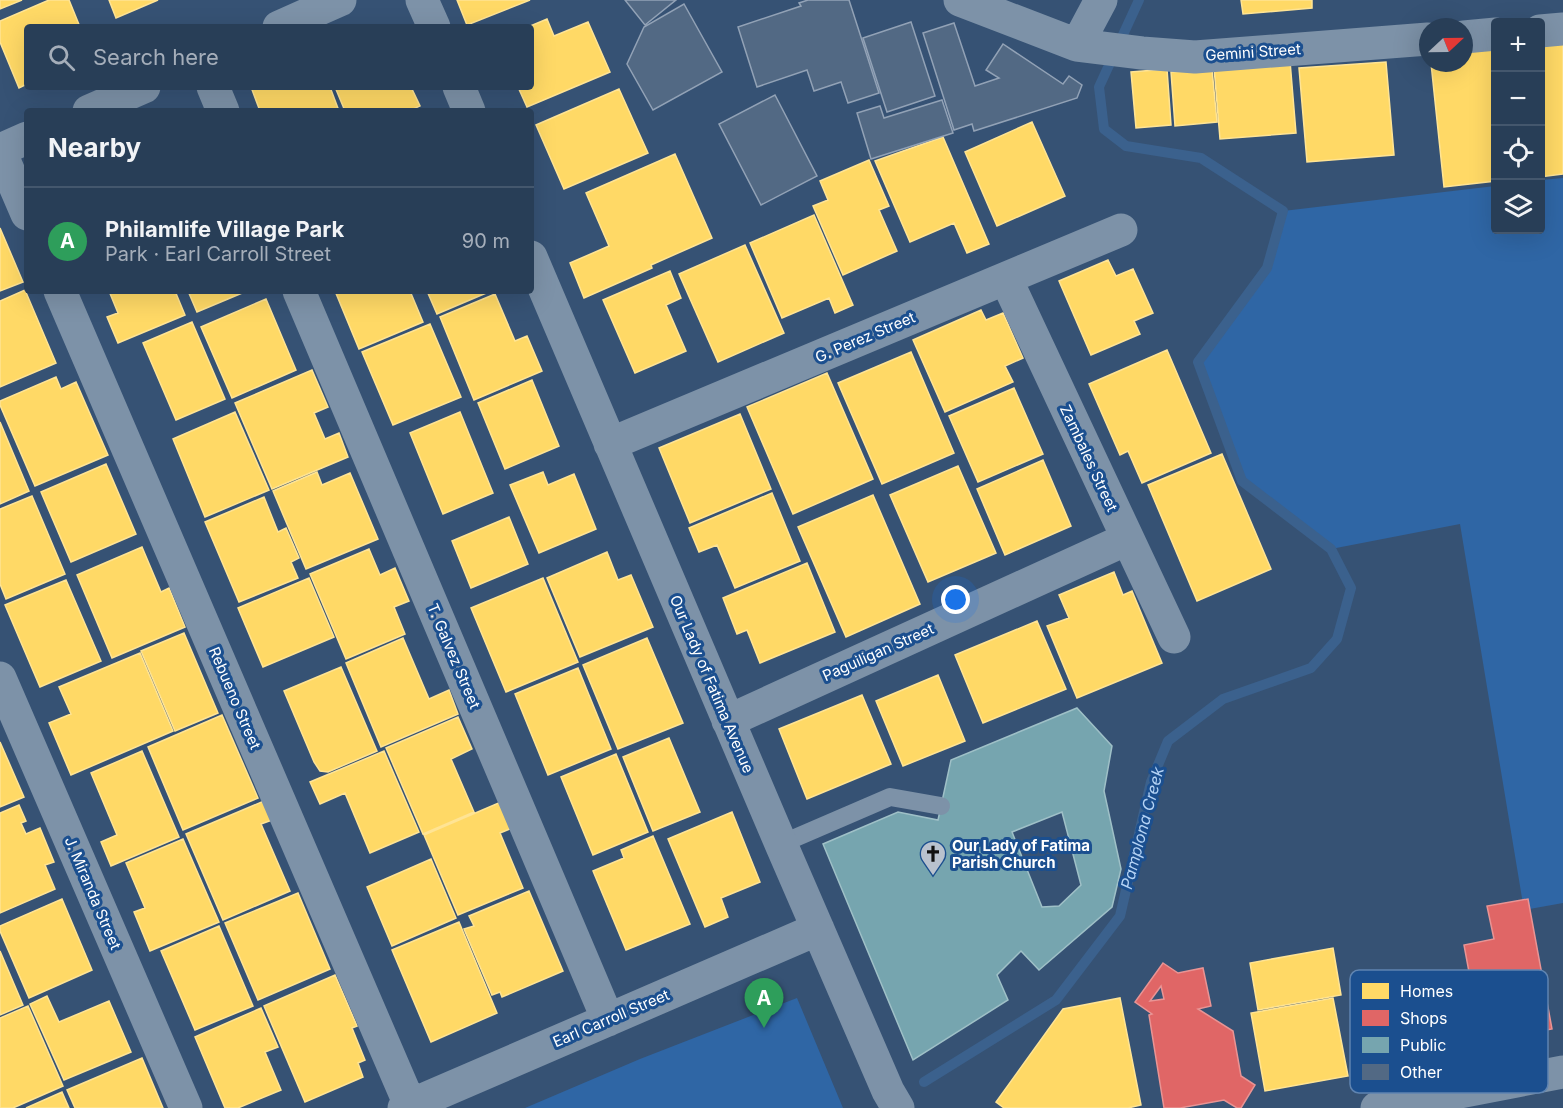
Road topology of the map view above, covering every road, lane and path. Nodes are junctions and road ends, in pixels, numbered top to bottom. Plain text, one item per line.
1 (340, 0) edge
2 (422, 0) edge
3 (960, 0) edge
4 (1101, 0) edge
5 (286, 24) edge
6 (433, 24) edge
7 (1563, 29) edge
8 (1545, 31) edge
9 (1491, 34) edge
10 (1473, 36) edge
11 (1419, 40) edge
12 (1091, 46) junction
13 (137, 90) edge
14 (214, 90) edge
15 (460, 90) edge
16 (96, 108) edge
17 (222, 108) edge
18 (468, 108) edge
19 (24, 139) edge
20 (0, 151) edge
21 (24, 207) edge
22 (1121, 230) dead end
23 (534, 264) edge
24 (1006, 279) junction
25 (61, 294) edge
26 (300, 294) edge
27 (610, 444) junction
28 (1127, 539) junction
29 (1174, 637) dead end
30 (0, 678) edge
31 (728, 721) junction
32 (941, 806) dead end
33 (781, 844) junction
34 (818, 929) junction
35 (608, 1020) junction
36 (1563, 1072) edge
37 (1548, 1075) edge
38 (1454, 1093) edge
39 (407, 1107) edge
40 (186, 1108) edge
41 (898, 1108) edge
42 (1377, 1108) edge

1 - 5 street
2 - 6 street
3 - 12 street, Gemini Street
4 - 12 street
7 - 8 street
9 - 10 street
11 - 12 street, Gemini Street
13 - 16 street
14 - 17 street
15 - 18 street
19 - 20 street
20 - 21 street
22 - 24 street, G. Perez Street
23 - 27 street, Our Lady of Fatima Avenue
24 - 27 street, G. Perez Street
24 - 28 street, Zambales Street
25 - 39 street, Rebueno Street
26 - 35 street, T. Galvez Street
27 - 31 street, Our Lady of Fatima Avenue
28 - 29 street, Zambales Street
28 - 31 street, Paguiligan Street
30 - 40 street, J. Miranda Street
31 - 33 street, Our Lady of Fatima Avenue
32 - 33 lane
33 - 34 street, Our Lady of Fatima Avenue
34 - 35 street, Earl Carroll Street
34 - 41 street, Our Lady of Fatima Avenue
35 - 39 street, Earl Carroll Street
36 - 37 street
38 - 42 street

